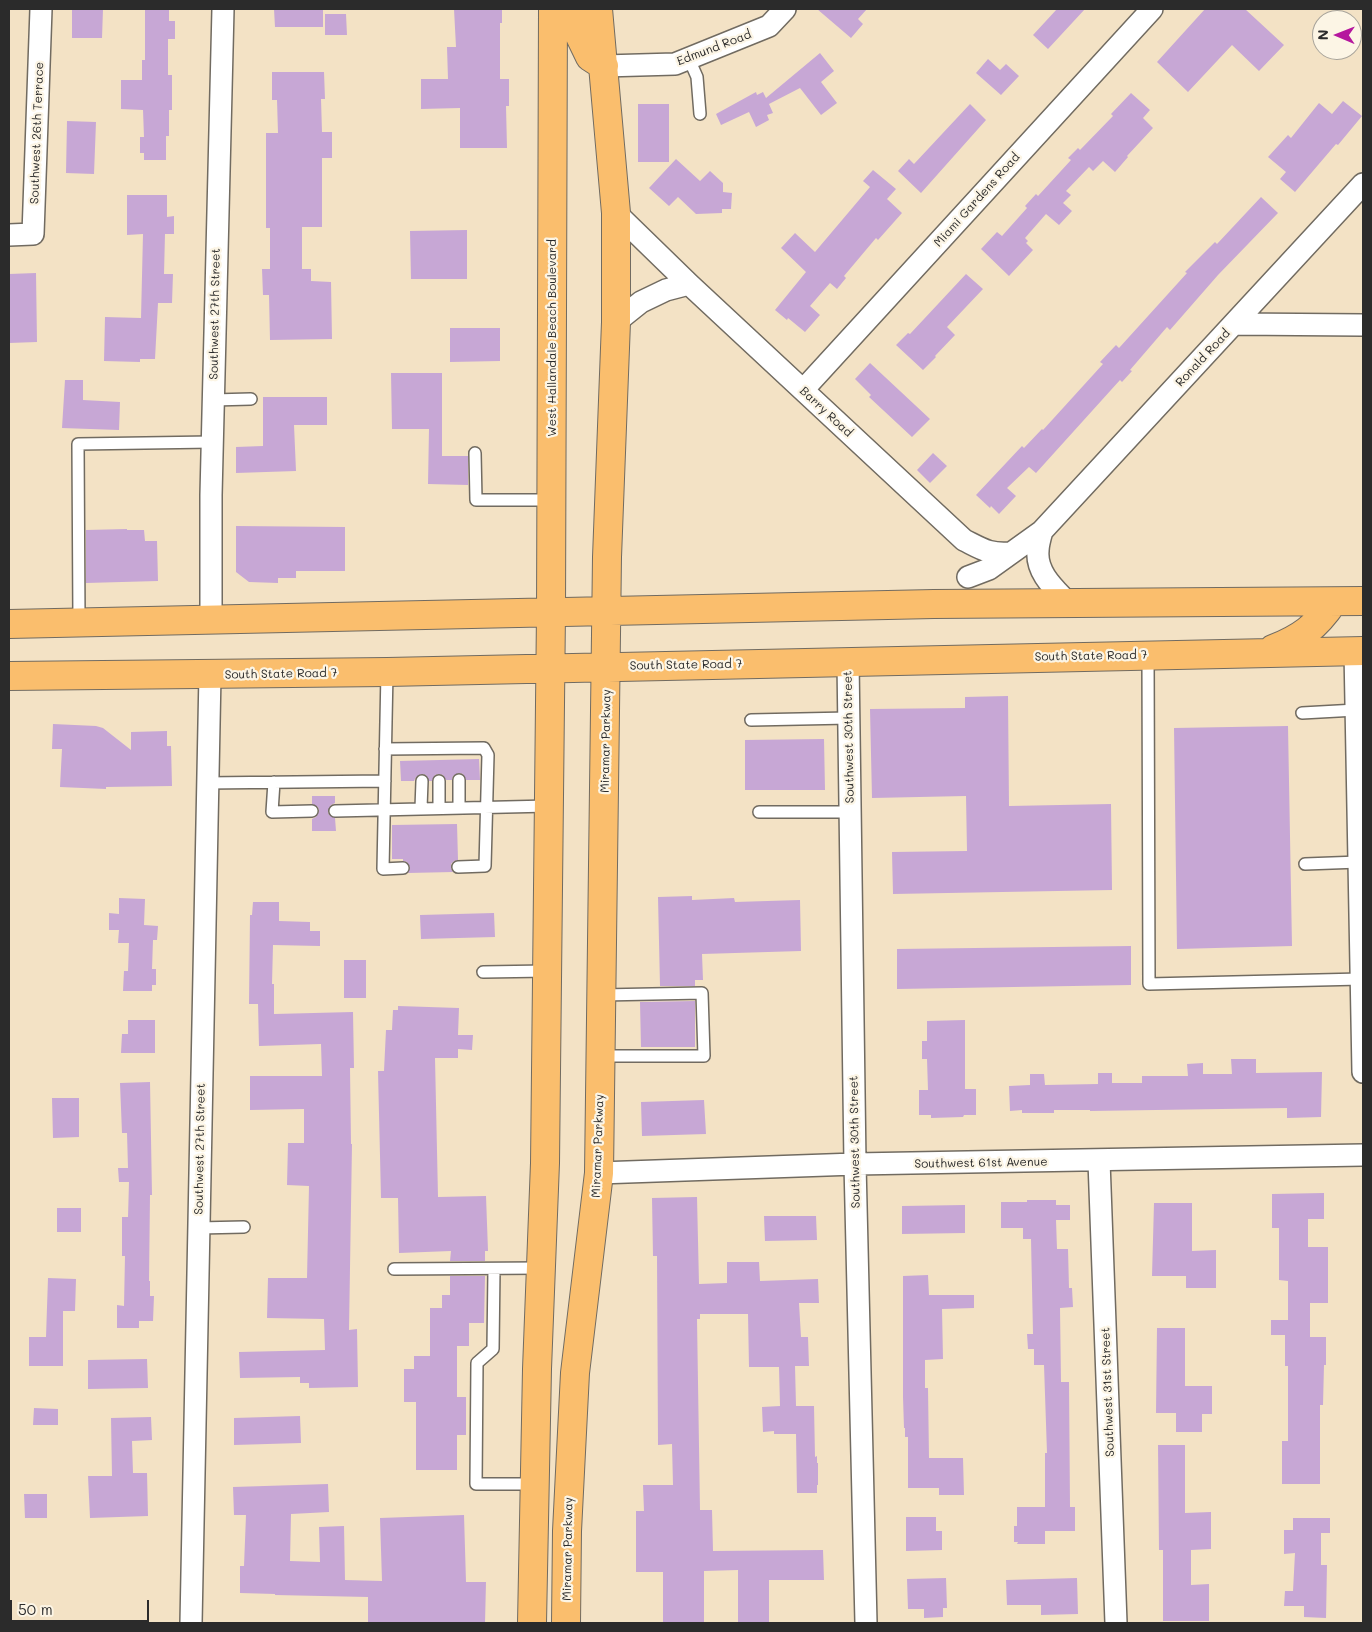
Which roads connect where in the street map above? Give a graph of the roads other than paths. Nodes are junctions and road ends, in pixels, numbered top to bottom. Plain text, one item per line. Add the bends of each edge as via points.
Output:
1 (41, 9) edge
2 (223, 9) edge
3 (553, 9) edge
4 (574, 9) edge
5 (598, 9) edge
6 (785, 9) edge
7 (1152, 9) edge
8 (689, 59) junction
9 (604, 66) junction
10 (700, 114) dead end
11 (1363, 184) edge
12 (616, 212) junction
13 (9, 235) edge
14 (689, 284) junction
15 (616, 322) junction
16 (1234, 324) junction
17 (1363, 325) edge
18 (802, 390) junction
19 (251, 399) dead end
20 (213, 400) junction
21 (212, 442) junction
22 (475, 453) dead end
23 (552, 500) junction
24 (1042, 531) junction
25 (964, 540) junction
26 (1011, 553) junction
27 (968, 578) junction
28 (1363, 601) edge
29 (1333, 602) junction
30 (1068, 603) junction
31 (951, 604) junction
32 (607, 610) junction
33 (551, 612) junction
34 (211, 619) junction
35 (79, 622) junction
36 (9, 624) edge
37 (1361, 647) edge
38 (1262, 653) junction
39 (1148, 655) junction
40 (848, 661) junction
41 (607, 666) junction
42 (551, 668) junction
43 (386, 672) junction
44 (210, 674) junction
45 (9, 676) edge
46 (1356, 710) junction
47 (1302, 713) dead end
48 (849, 718) junction
49 (751, 720) dead end
50 (385, 749) junction
51 (459, 780) dead end
52 (385, 781) junction
53 (422, 781) dead end
54 (439, 781) dead end
55 (274, 782) junction
56 (206, 783) junction
57 (549, 806) junction
58 (421, 808) junction
59 (438, 808) junction
60 (458, 808) junction
61 (486, 808) junction
62 (385, 809) junction
63 (335, 810) dead end
64 (312, 811) dead end
65 (759, 812) dead end
66 (850, 812) junction
67 (1359, 862) junction
68 (1305, 864) dead end
69 (458, 867) dead end
70 (403, 868) dead end
71 (547, 971) junction
72 (483, 972) dead end
73 (1361, 979) junction
74 (602, 994) junction
75 (601, 1056) junction
76 (1363, 1072) edge
77 (1363, 1155) edge
78 (1099, 1161) junction
79 (855, 1164) junction
80 (599, 1173) junction
81 (244, 1227) dead end
82 (198, 1228) junction
83 (541, 1268) junction
84 (494, 1269) junction
85 (394, 1270) dead end
86 (535, 1484) junction
87 (191, 1623) edge
88 (532, 1623) edge
89 (566, 1623) edge
90 (866, 1623) edge
91 (1116, 1623) edge

1 - 13 street, Southwest 26th Terrace via 33,234
2 - 20 street, Southwest 27th Street
3 - 23 main road, West Hallandale Beach Boulevard
4 - 9 main road via 574,24 590,57
5 - 9 main road
6 - 8 street, Edmund Road via 769,26
7 - 18 street, Miami Gardens Road
8 - 9 street, Edmund Road via 675,64
8 - 10 lane via 697,77
9 - 12 main road
11 - 16 street, Ronald Road
12 - 14 street, Barry Road
12 - 15 main road
14 - 15 street via 641,302
14 - 18 street, Barry Road
15 - 32 main road
16 - 17 street
16 - 24 street, Ronald Road
18 - 25 street, Barry Road
19 - 20 lane
20 - 21 street, Southwest 27th Street
21 - 34 street, Southwest 27th Street
21 - 35 lane via 78,444
22 - 23 lane via 476,500
23 - 33 main road, West Hallandale Beach Boulevard
24 - 26 street, Ronald Road
24 - 30 street via 1038,561 1045,577
25 - 26 street, Barry Road via 990,553
25 - 27 street via 970,559
26 - 27 street, Ronald Road via 989,569
27 - 31 street
28 - 29 main road
29 - 30 main road
29 - 38 main road via 1309,631
30 - 31 main road
31 - 32 main road
32 - 33 main road
32 - 41 main road
33 - 34 main road
33 - 42 main road, West Hallandale Beach Boulevard
34 - 35 main road
35 - 36 main road
37 - 38 main road, South State Road 7
37 - 46 street
38 - 39 main road, South State Road 7
39 - 40 main road, South State Road 7
39 - 73 lane via 1149,984
40 - 41 main road, South State Road 7
40 - 48 street, Southwest 30th Street
41 - 42 main road, South State Road 7
41 - 74 main road, Miramar Parkway
42 - 43 main road, South State Road 7
42 - 57 main road
43 - 44 main road, South State Road 7
43 - 50 lane
44 - 45 main road, South State Road 7
44 - 56 street, Southwest 27th Street
46 - 47 lane
46 - 67 street
48 - 49 lane
48 - 66 street, Southwest 30th Street
50 - 52 lane
50 - 61 lane via 422,754 460,754 484,748 488,755
51 - 60 lane
52 - 55 lane
52 - 62 lane
53 - 58 lane
54 - 59 lane
55 - 56 lane
55 - 64 lane via 272,812
56 - 82 street, Southwest 27th Street
57 - 61 lane
57 - 71 main road
58 - 59 lane
58 - 62 lane
59 - 60 lane
60 - 61 lane
61 - 69 lane via 484,866
62 - 63 lane
62 - 70 lane via 383,868
65 - 66 lane
66 - 79 street, Southwest 30th Street
67 - 68 lane
67 - 73 street
71 - 72 lane
71 - 83 main road
73 - 76 street
74 - 75 main road, Miramar Parkway
74 - 75 lane via 702,993 704,1056
75 - 80 main road, Miramar Parkway
77 - 78 street, Southwest 61st Avenue
78 - 79 street, Southwest 61st Avenue
78 - 91 street, Southwest 31st Street
79 - 80 street, Southwest 61st Avenue
79 - 90 street, Southwest 30th Street
80 - 89 main road, Miramar Parkway via 575,1373
81 - 82 lane
82 - 87 street, Southwest 27th Street
83 - 84 lane
83 - 86 main road
84 - 85 lane
84 - 86 lane via 493,1349 477,1362 476,1484
86 - 88 main road

